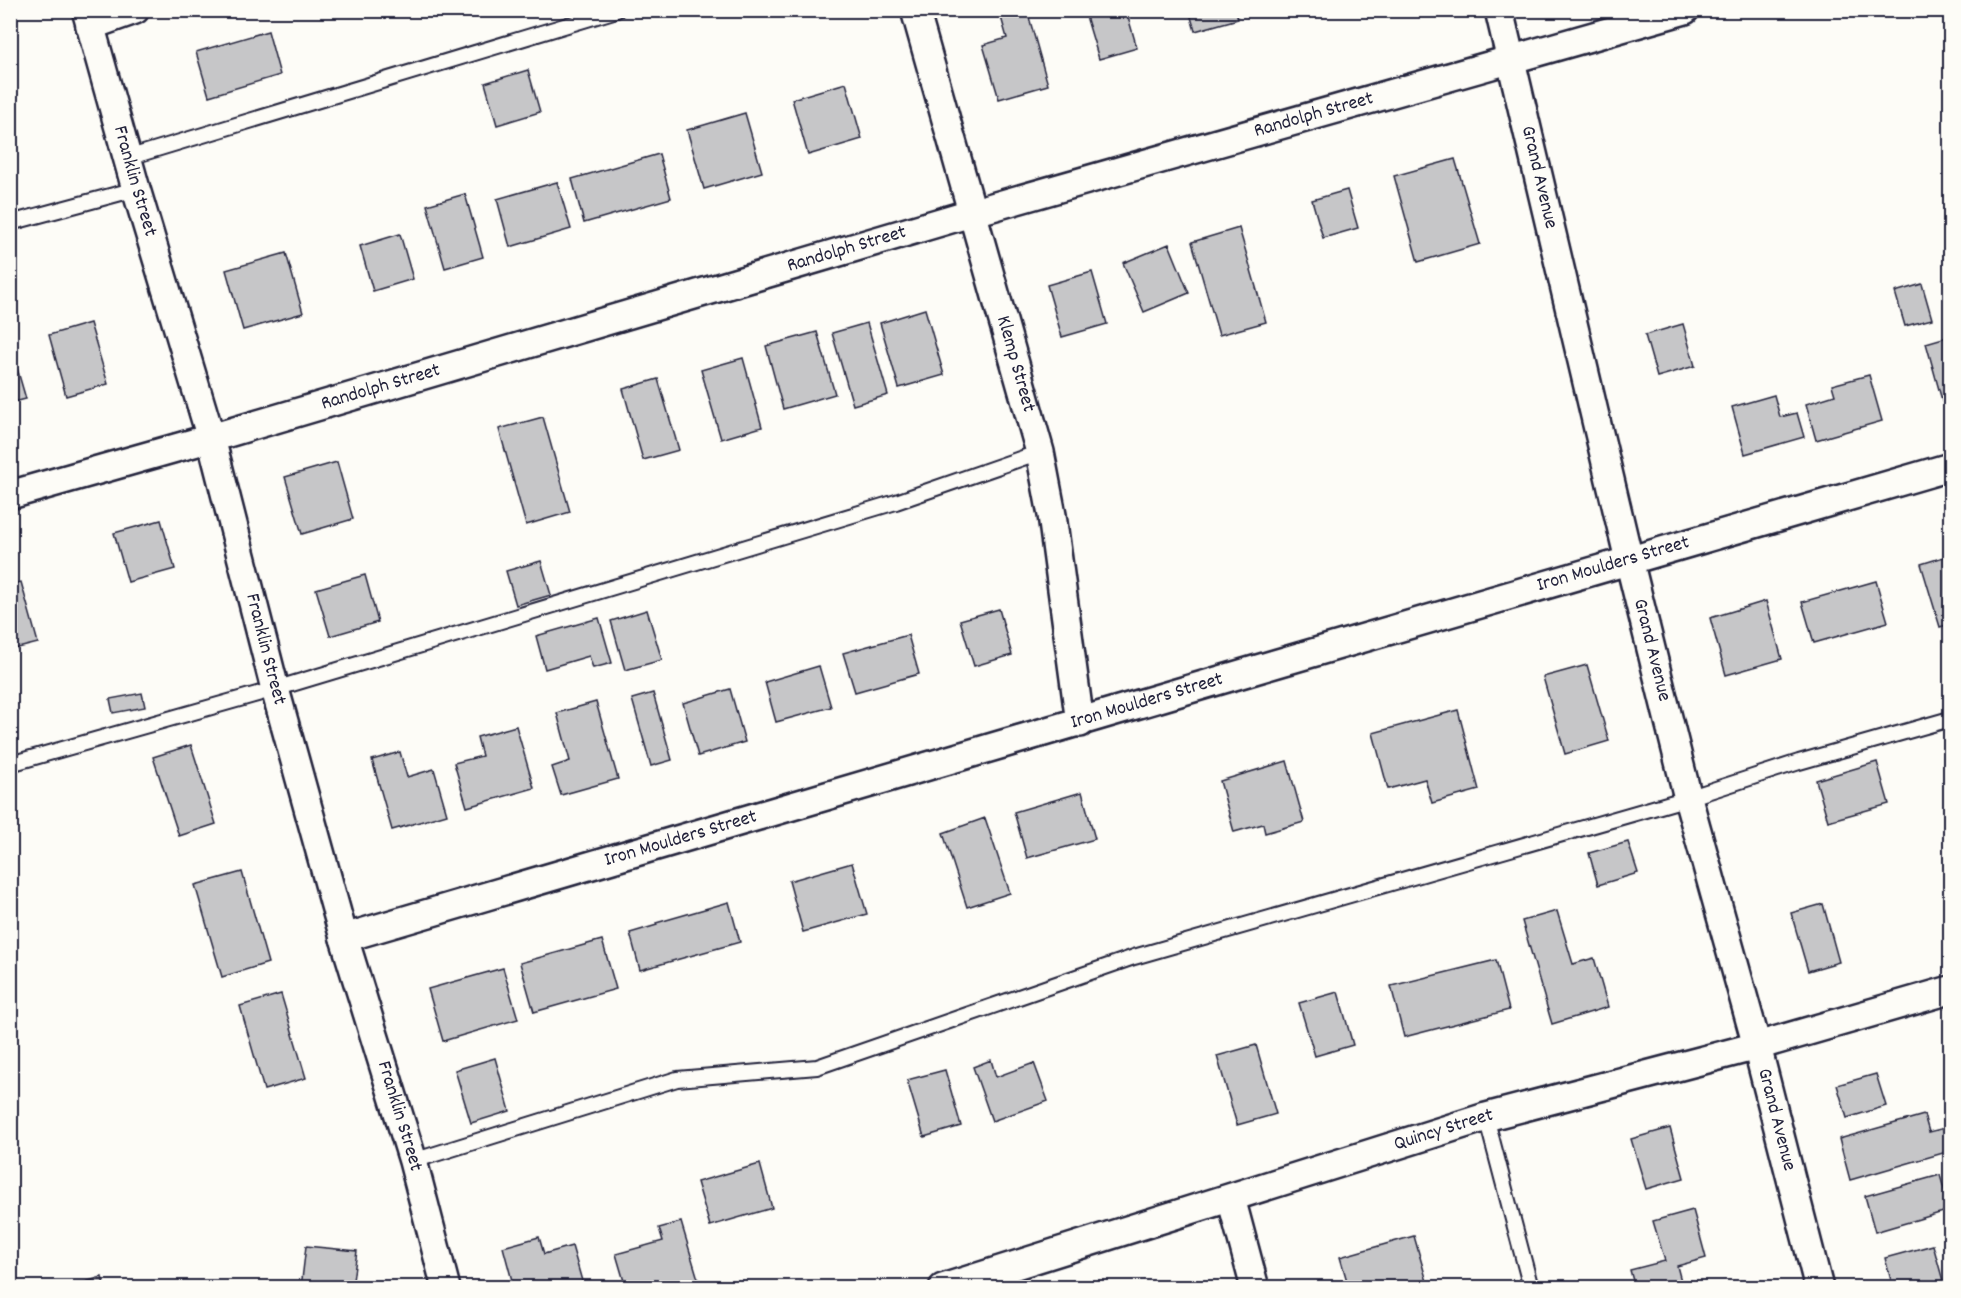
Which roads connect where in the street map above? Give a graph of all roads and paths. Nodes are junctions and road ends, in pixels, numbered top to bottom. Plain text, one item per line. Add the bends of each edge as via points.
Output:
1 (135, 10) edge
2 (616, 10) edge
3 (915, 10) edge
4 (1499, 10) edge
5 (1685, 10) edge
6 (88, 18) edge
7 (1511, 61) junction
8 (127, 158) junction
9 (136, 189) junction
10 (971, 213) junction
11 (10, 223) edge
12 (211, 438) junction
13 (1040, 452) junction
14 (1950, 467) edge
15 (10, 495) edge
16 (1629, 560) junction
17 (275, 689) junction
18 (1950, 719) edge
19 (1080, 723) junction
20 (10, 765) edge
21 (1688, 798) junction
22 (344, 938) junction
23 (1950, 990) edge
24 (1757, 1046) junction
25 (1486, 1117) junction
26 (413, 1161) junction
27 (1231, 1198) junction
28 (981, 1282) edge
29 (446, 1287) edge
30 (942, 1287) edge
31 (1255, 1287) edge
32 (1531, 1287) edge
33 (1819, 1287) edge

1 - 6 street
2 - 8 lane
3 - 10 street, Klemp Street
4 - 7 street, Grand Avenue
5 - 7 street, Randolph Street
6 - 8 street, Franklin Street
7 - 10 street, Randolph Street
7 - 16 street, Grand Avenue
8 - 9 street, Franklin Street
9 - 11 lane
9 - 12 street, Franklin Street
10 - 12 street, Randolph Street
10 - 13 street, Klemp Street
12 - 15 street, Randolph Street
12 - 17 street, Franklin Street
13 - 17 lane via 896,502
13 - 19 street, Klemp Street
14 - 16 street, Iron Moulders Street
16 - 19 street, Iron Moulders Street
16 - 21 street, Grand Avenue
17 - 20 lane
17 - 22 street, Franklin Street
18 - 21 lane
19 - 22 street, Iron Moulders Street
21 - 24 street, Grand Avenue
21 - 26 lane via 1134,957 817,1067 677,1079
22 - 26 street, Franklin Street
23 - 24 street, Quincy Street
24 - 25 street, Quincy Street
24 - 33 street, Grand Avenue
25 - 27 street, Quincy Street
25 - 32 lane
26 - 29 street, Franklin Street
27 - 28 street, Quincy Street
27 - 31 street
28 - 30 street, Quincy Street

